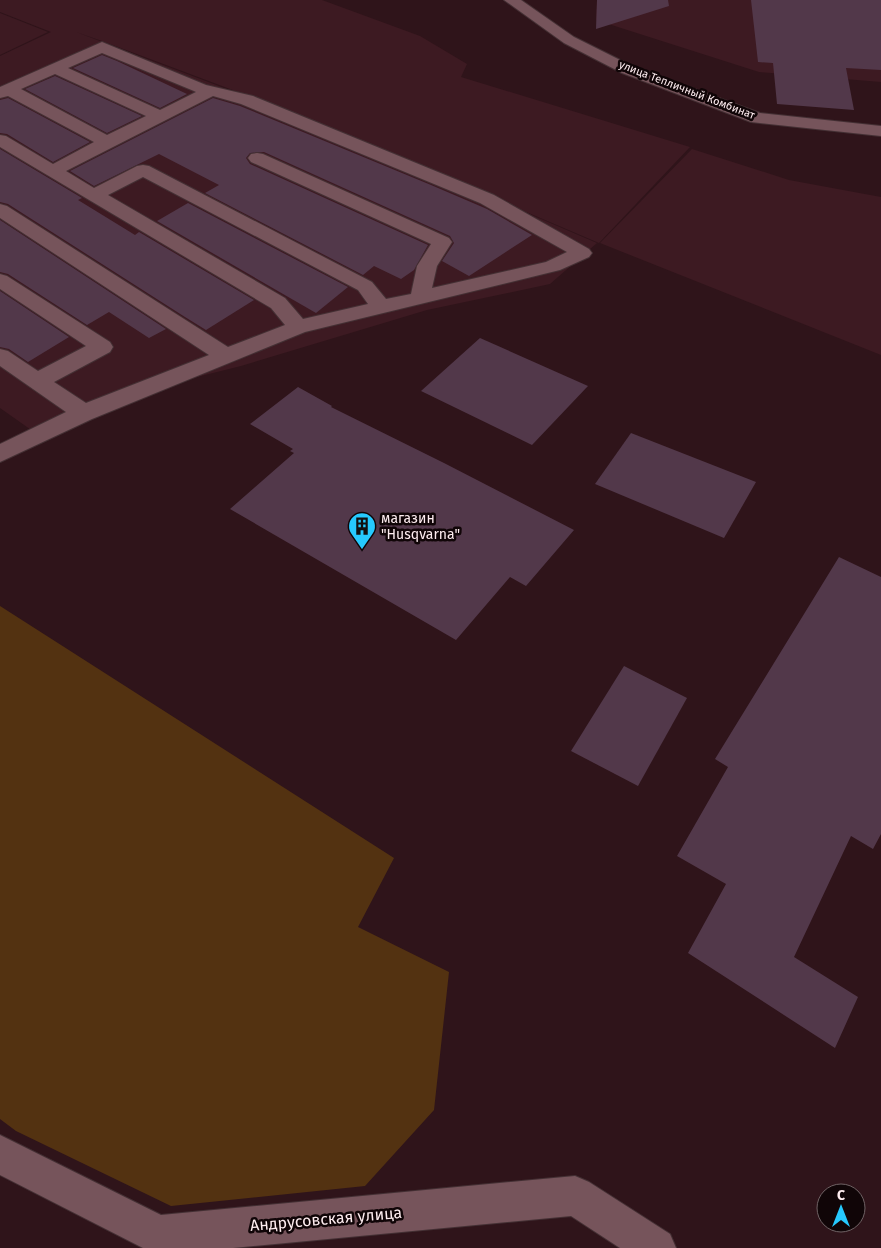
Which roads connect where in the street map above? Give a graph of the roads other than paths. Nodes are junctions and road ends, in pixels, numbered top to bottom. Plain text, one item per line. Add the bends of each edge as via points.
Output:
1 (511, 0) edge
2 (55, 68) junction
3 (4, 91) edge
4 (211, 91) junction
5 (160, 116) junction
6 (881, 131) edge
7 (0, 140) edge
8 (107, 142) junction
9 (257, 158) dead end
10 (53, 171) junction
11 (94, 195) junction
12 (0, 210) edge
13 (0, 280) edge
14 (420, 298) junction
15 (381, 307) junction
16 (298, 327) junction
17 (0, 356) edge
18 (226, 356) junction
19 (37, 382) junction
20 (84, 413) junction
21 (0, 454) edge
22 (0, 1154) edge
23 (656, 1248) edge

1 - 6 street, улица Тепличный Комбинат via 569,40 628,70 757,118
2 - 3 street
2 - 4 street via 102,47
2 - 5 street
3 - 8 street
4 - 5 street
4 - 14 street via 247,100 487,200 582,253 553,266
5 - 8 street
7 - 10 street
8 - 10 street
9 - 14 street via 442,242 427,266
10 - 11 street
11 - 15 street via 143,170 365,286
11 - 16 street via 278,304
12 - 18 street
13 - 19 street via 102,347
14 - 15 street
15 - 16 street
16 - 18 street
17 - 19 street
18 - 20 street
19 - 20 street
20 - 21 street
22 - 23 street, Андрусовская улица via 159,1235 575,1196

